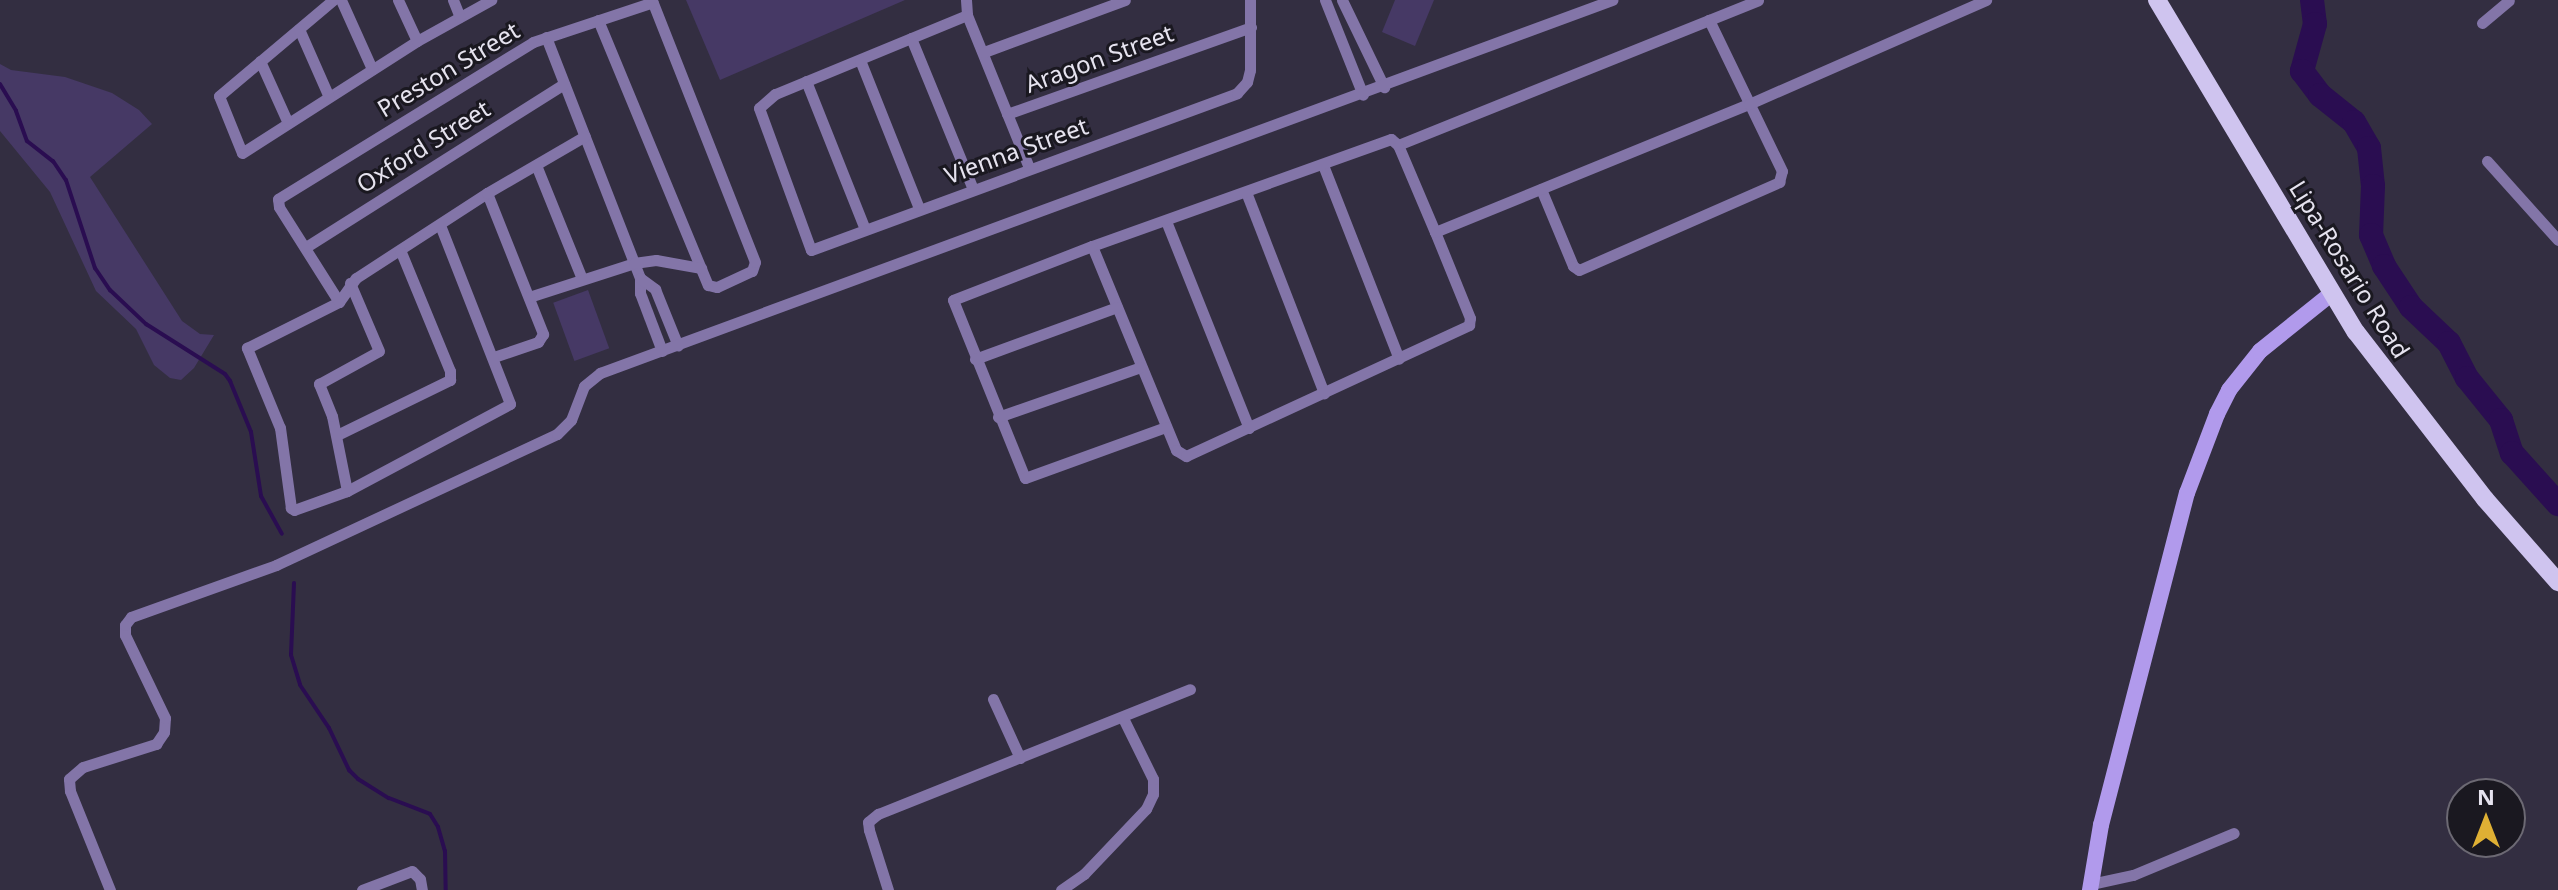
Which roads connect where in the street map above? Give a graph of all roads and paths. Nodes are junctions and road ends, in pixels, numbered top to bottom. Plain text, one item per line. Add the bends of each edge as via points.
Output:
1 (333, 0) edge
2 (341, 0) edge
3 (398, 0) edge
4 (453, 0) edge
5 (491, 0) edge
6 (966, 0) edge
7 (1125, 0) edge
8 (1250, 0) edge
9 (1325, 0) edge
10 (1342, 0) edge
11 (1612, 0) edge
12 (1758, 0) edge
13 (1986, 0) edge
14 (2157, 0) edge
15 (2509, 0) edge
16 (652, 1) edge
17 (967, 15) junction
18 (460, 17) junction
19 (598, 20) junction
20 (1709, 20) junction
21 (2482, 23) dead end
22 (1251, 27) junction
23 (299, 29) junction
24 (1358, 33) junction
25 (546, 37) junction
26 (911, 38) junction
27 (417, 41) junction
28 (1341, 41) junction
29 (984, 52) junction
30 (860, 60) junction
31 (260, 61) junction
32 (1373, 63) junction
33 (372, 69) junction
34 (1353, 71) junction
35 (806, 81) junction
36 (564, 84) junction
37 (1384, 87) junction
38 (1363, 95) junction
39 (329, 97) junction
40 (1749, 104) junction
41 (1007, 114) junction
42 (288, 123) junction
43 (585, 136) junction
44 (1398, 145) junction
45 (2487, 161) dead end
46 (536, 165) junction
47 (1323, 165) junction
48 (1029, 168) junction
49 (973, 189) junction
50 (1541, 189) junction
51 (1246, 192) junction
52 (487, 193) junction
53 (919, 208) junction
54 (1166, 221) junction
55 (440, 225) junction
56 (865, 229) junction
57 (1435, 232) junction
58 (2558, 240) edge
59 (1092, 246) junction
60 (306, 247) junction
61 (401, 252) junction
62 (634, 263) junction
63 (701, 268) junction
64 (640, 278) junction
65 (582, 279) junction
66 (350, 283) junction
67 (2331, 294) junction
68 (529, 297) junction
69 (339, 302) junction
70 (1117, 307) junction
71 (678, 346) junction
72 (662, 351) junction
73 (494, 357) junction
74 (975, 359) junction
75 (1399, 359) junction
76 (1141, 367) junction
77 (1324, 393) junction
78 (998, 417) junction
79 (1166, 427) junction
80 (1249, 428) junction
81 (337, 435) junction
82 (347, 491) junction
83 (2558, 582) edge
84 (1190, 689) dead end
85 (993, 699) dead end
86 (1123, 718) junction
87 (1020, 758) junction
88 (2234, 833) dead end
89 (2090, 887) edge
90 (110, 890) edge
91 (362, 890) edge
92 (422, 890) edge
93 (888, 890) edge
94 (1061, 890) edge

1 - 23 street
2 - 33 street
3 - 27 street
4 - 18 street
5 - 18 street
6 - 17 street
7 - 29 street
8 - 22 street
9 - 28 street
10 - 24 street
11 - 37 street
12 - 20 street
13 - 40 street
14 - 67 main road, Lipa-Rosario Road
15 - 21 street
16 - 19 street, Preston Street
16 - 63 street via 756,265 717,287 708,285
17 - 26 street
17 - 29 street
18 - 27 street
19 - 25 street, Preston Street
19 - 63 street
20 - 40 street
20 - 44 street
22 - 41 street, Aragon Street
22 - 48 street, Vienna Street via 1247,82 1237,93
23 - 31 street
23 - 39 street
24 - 28 street
24 - 32 street
25 - 36 street
25 - 60 street, Preston Street via 278,199
26 - 30 street
26 - 49 street
27 - 33 street
28 - 34 street
29 - 41 street
30 - 35 street
30 - 53 street
31 - 42 street
31 - 42 street via 219,96 242,153
32 - 34 street
32 - 37 street
33 - 39 street
34 - 38 street
35 - 56 street
35 - 56 street, Vienna Street via 771,96 758,114 811,250
36 - 43 street
36 - 60 street, Oxford Street
37 - 38 street
38 - 71 street
39 - 42 street
40 - 50 street
40 - 50 street via 1782,171 1781,180 1581,269 1573,266
41 - 48 street
43 - 46 street
43 - 62 street
44 - 47 street via 1388,140
44 - 57 street
45 - 58 street
46 - 52 street
46 - 65 street
47 - 51 street
47 - 75 street
48 - 49 street, Vienna Street
49 - 53 street, Vienna Street
50 - 57 street
51 - 54 street
51 - 77 street
52 - 55 street
52 - 68 street
53 - 56 street, Vienna Street
54 - 59 street
54 - 80 street
55 - 61 street
55 - 73 street
57 - 75 street via 1471,321
59 - 70 street
59 - 74 street via 955,298 954,308
60 - 69 street
61 - 66 street
61 - 81 street via 450,380
62 - 63 street via 656,260
62 - 64 street
62 - 65 street
64 - 71 street via 655,289
64 - 72 street via 640,293
65 - 68 street
66 - 69 street
66 - 81 street via 379,351 319,384
67 - 83 main road, Lipa-Rosario Road via 2485,499
67 - 89 street via 2260,351 2217,414 2187,493 2101,825
68 - 73 street via 542,339
69 - 82 street via 247,348 280,428 291,508
70 - 74 street
70 - 76 street
71 - 72 street
72 - 90 street via 591,380 578,395 571,420 557,434 285,561 131,617 125,635 165,718 164,732 156,744 83,767 69,779
73 - 82 street via 510,399 506,409
74 - 78 street
75 - 77 street
76 - 78 street
76 - 79 street
77 - 80 street
78 - 79 street via 1021,473 1029,478
79 - 80 street via 1178,454 1186,456
81 - 82 street
84 - 86 street
85 - 87 street
86 - 87 street
86 - 94 street via 1153,779 1153,794 1146,809 1084,874
87 - 93 street via 868,822
88 - 89 street
91 - 92 street via 412,871

